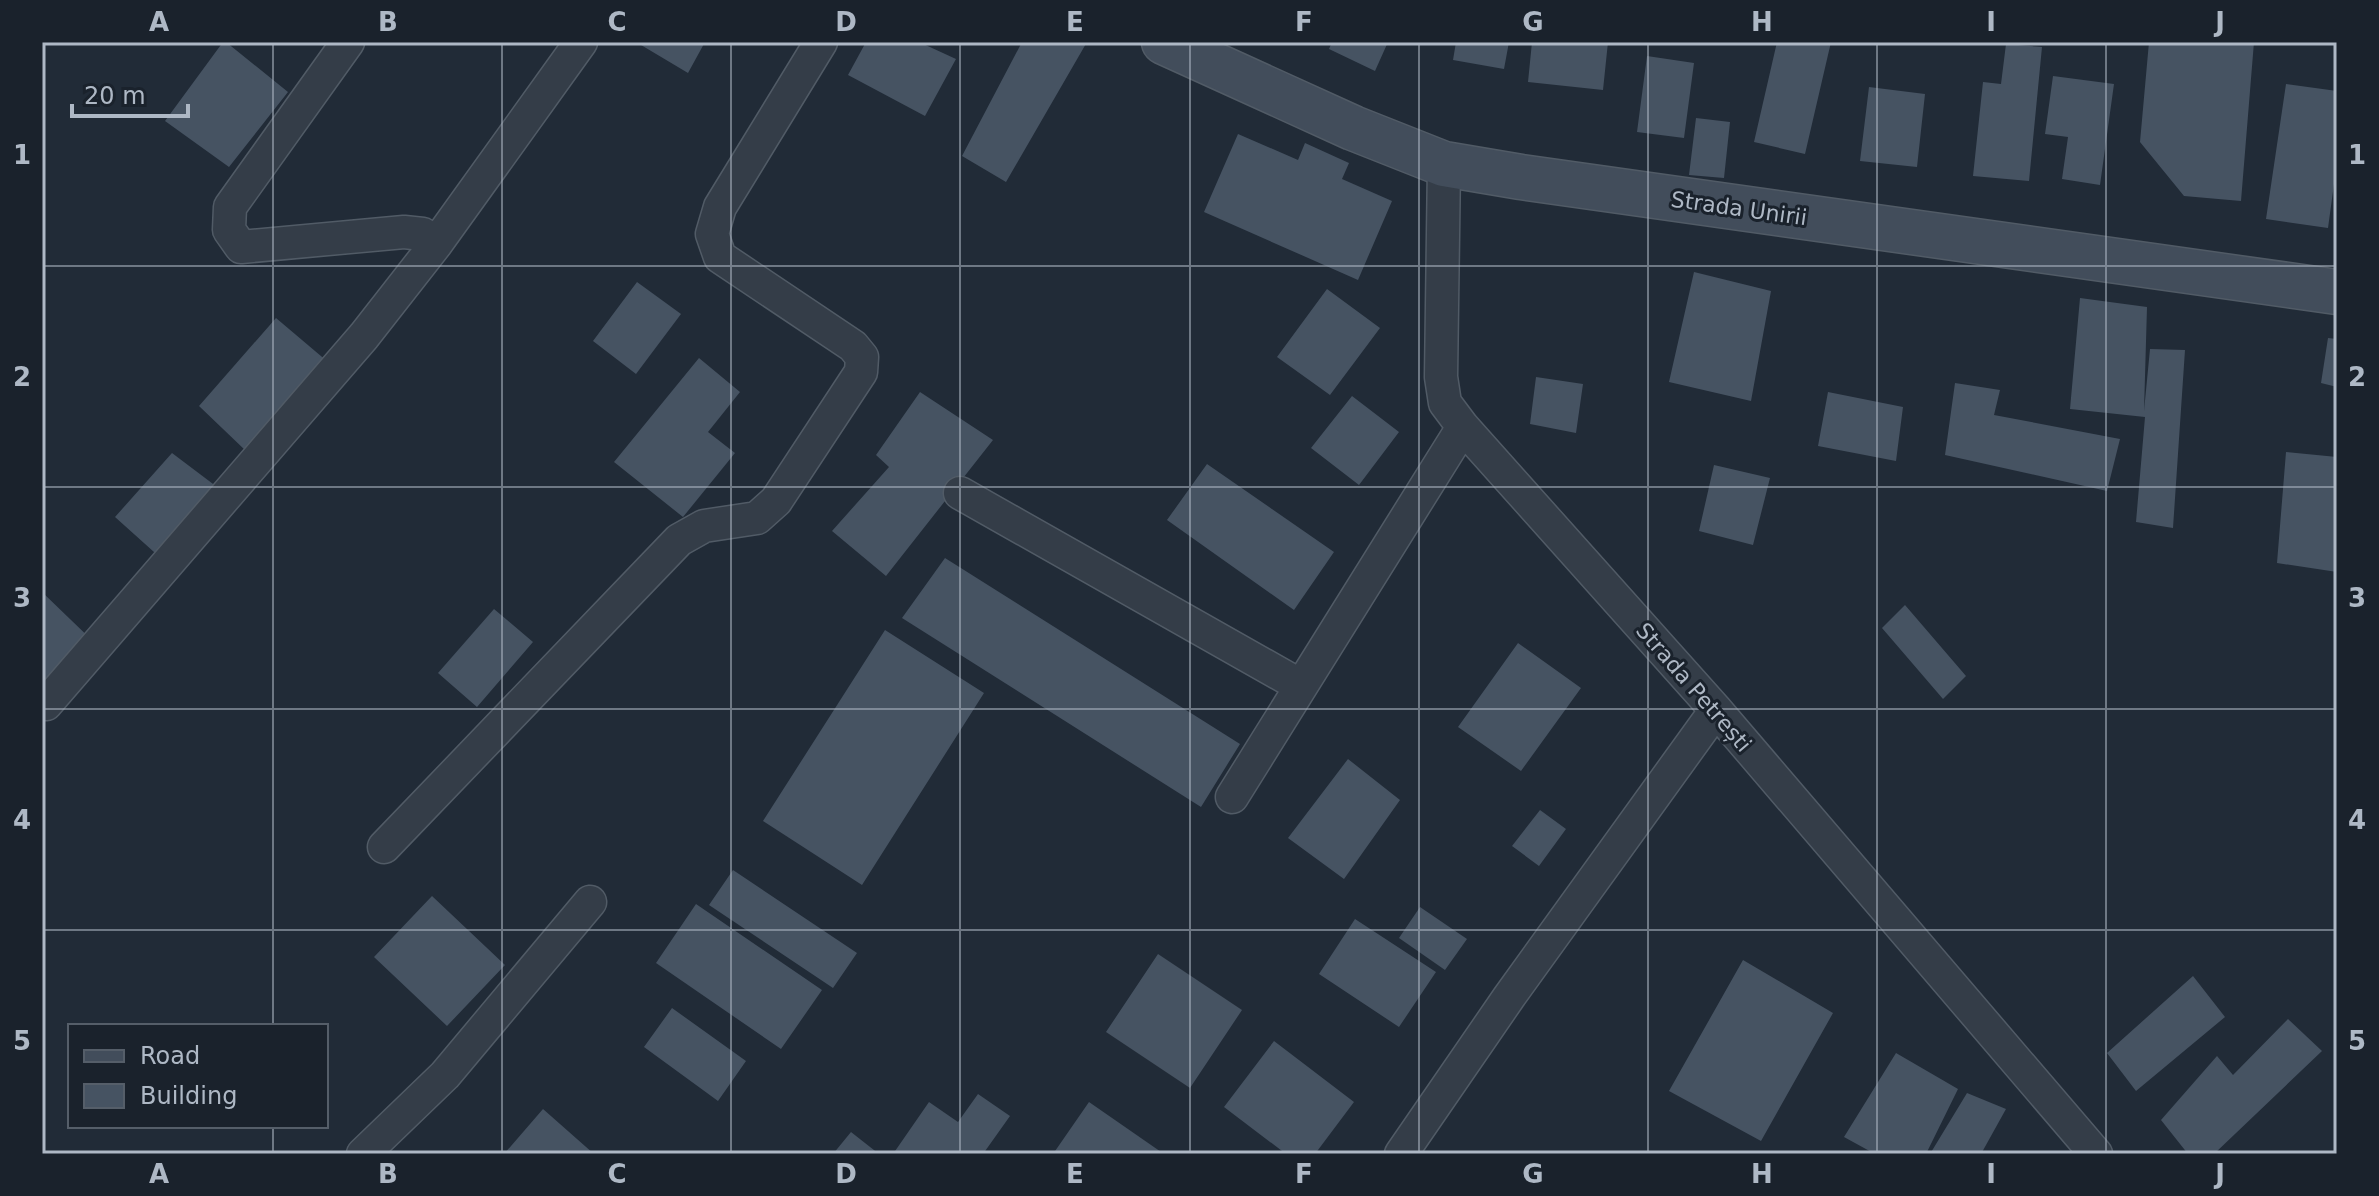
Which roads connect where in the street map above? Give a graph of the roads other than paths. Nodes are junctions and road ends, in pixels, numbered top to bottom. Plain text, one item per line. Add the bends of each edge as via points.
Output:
1 (348, 42) edge
2 (581, 42) edge
3 (821, 42) edge
4 (1164, 42) edge
5 (1444, 164) junction
6 (436, 244) junction
7 (2337, 292) edge
8 (1463, 427) junction
9 (960, 493) dead end
10 (1301, 686) junction
11 (46, 704) dead end
12 (1716, 710) junction
13 (1232, 797) dead end
14 (384, 847) dead end
15 (590, 902) dead end
16 (363, 1154) edge
17 (1401, 1154) edge
18 (2096, 1154) edge

1 - 6 street via 230,207 229,230 241,247 404,232 423,234
2 - 6 street
3 - 14 street via 720,207 712,234 720,257 853,346 862,357 861,372 776,501 757,518 704,526 679,540
4 - 5 main road, Strada Unirii
5 - 7 main road, Strada Unirii
5 - 8 street, Strada Petrești via 1441,377 1445,403
6 - 11 street via 364,336
8 - 10 street
8 - 12 street, Strada Petrești
9 - 10 street
10 - 13 street
12 - 17 street
12 - 18 street, Strada Petrești
15 - 16 street via 445,1075

